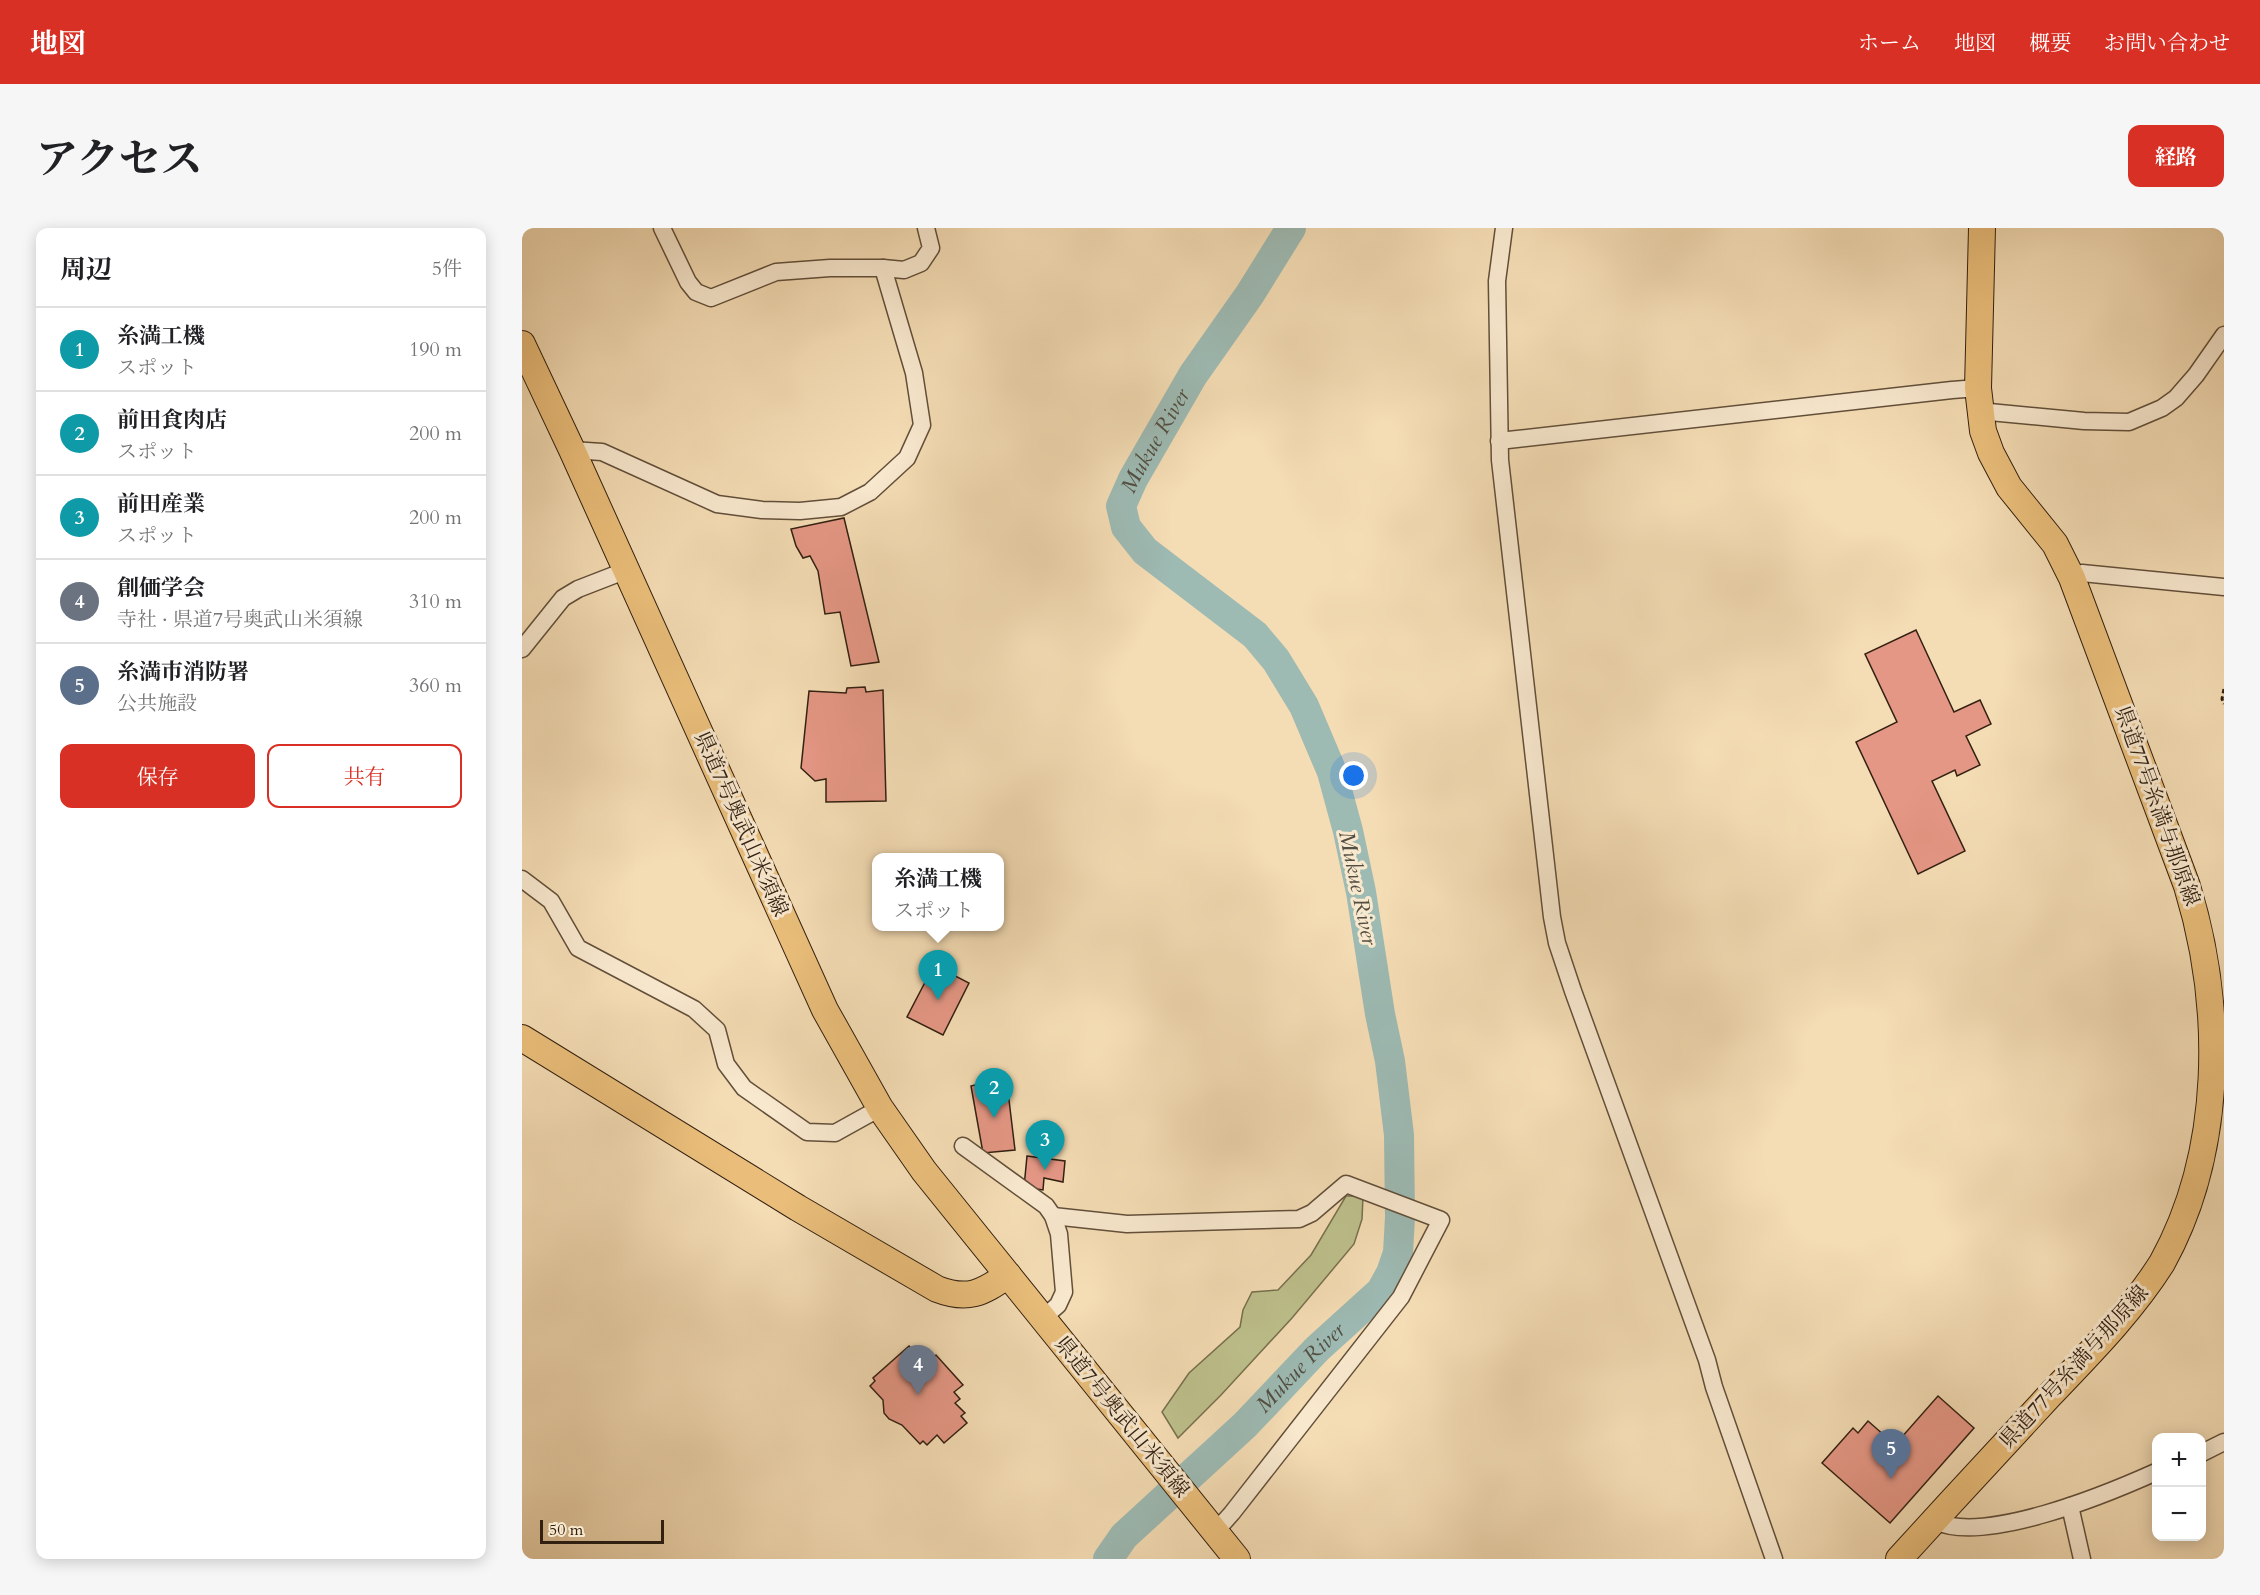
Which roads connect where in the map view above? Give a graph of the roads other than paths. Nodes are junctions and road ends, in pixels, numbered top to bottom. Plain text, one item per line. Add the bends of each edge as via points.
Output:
1 (662, 228) edge
2 (926, 228) edge
3 (1504, 228) edge
4 (1982, 228) edge
5 (883, 268) junction
6 (2224, 334) edge
7 (522, 344) edge
8 (1979, 400) junction
9 (1499, 441) junction
10 (572, 450) junction
11 (627, 570) junction
12 (2072, 578) junction
13 (2224, 587) edge
14 (522, 649) edge
15 (522, 879) edge
16 (2219, 999) edge
17 (522, 1038) edge
18 (880, 1108) junction
19 (963, 1146) dead end
20 (1053, 1216) junction
21 (1008, 1275) junction
22 (1043, 1318) junction
23 (2224, 1442) edge
24 (2206, 1450) edge
25 (2152, 1474) edge
26 (2070, 1506) junction
27 (1935, 1521) junction
28 (1210, 1526) junction
29 (1237, 1559) edge
30 (1774, 1559) edge
31 (1899, 1559) edge
32 (2082, 1559) edge

1 - 5 street via 688,282 696,292 711,298 776,272
2 - 5 street via 931,248 921,263 904,270
3 - 9 street via 1497,281
4 - 8 main road, 県道77号糸満与那原線
5 - 10 street via 914,373 922,425 907,458 870,492 841,507 800,511 717,504 602,452
6 - 8 street via 2176,398 2129,422 2084,421
7 - 10 main road, 県道7号奥武山米須線
8 - 9 street via 1952,390
8 - 12 main road, 県道77号糸満与那原線 via 1983,431 1999,470 2055,544
9 - 30 street via 1557,943
10 - 11 main road, 県道7号奥武山米須線
11 - 14 street via 563,598
11 - 18 main road, 県道7号奥武山米須線 via 825,1010
12 - 13 street via 2082,573
12 - 16 main road, 県道77号糸満与那原線 via 2195,909
15 - 18 street via 551,900 578,948 702,1016 717,1030 726,1064 744,1088 807,1132 835,1133
16 - 27 main road, 県道77号糸満与那原線 via 2210,1134 2194,1193 2174,1242 2126,1312
17 - 21 main road via 937,1289 950,1294 978,1293
18 - 21 main road, 県道7号奥武山米須線 via 924,1172
19 - 20 street via 1046,1206
20 - 22 street via 1059,1234 1064,1292 1058,1305
20 - 28 street via 1127,1224 1299,1219 1346,1184 1441,1220 1401,1297 1239,1505
21 - 22 main road, 県道7号奥武山米須線
22 - 28 main road, 県道7号奥武山米須線
23 - 24 street
25 - 26 street
26 - 27 street via 1984,1526 1965,1528
26 - 32 street
27 - 31 main road, 県道77号糸満与那原線
28 - 29 main road, 県道7号奥武山米須線

